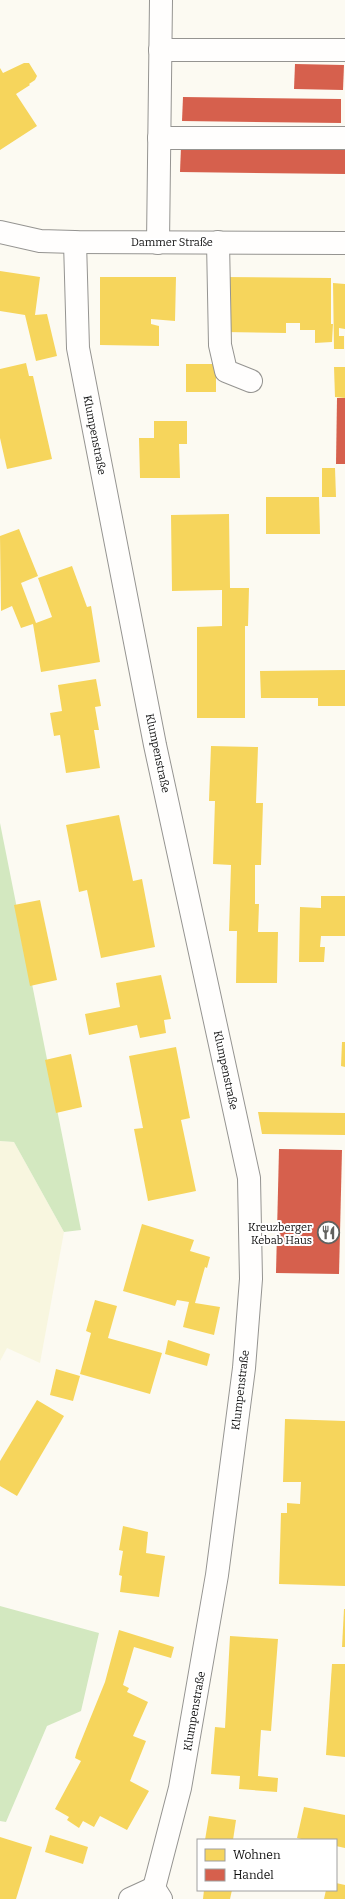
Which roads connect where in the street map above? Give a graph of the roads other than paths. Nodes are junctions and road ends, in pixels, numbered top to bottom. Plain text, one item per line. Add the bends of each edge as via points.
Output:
1 (161, 0) edge
2 (160, 50) junction
3 (345, 50) edge
4 (159, 138) junction
5 (345, 138) edge
6 (0, 232) edge
7 (75, 242) junction
8 (218, 242) junction
9 (158, 243) junction
10 (345, 243) edge
11 (252, 381) dead end
12 (158, 1894) edge
13 (130, 1899) edge

1 - 2 street
2 - 3 street
2 - 4 street
4 - 5 street
4 - 9 street
6 - 7 street, Dammer Straße via 40,241
7 - 9 street, Dammer Straße
7 - 12 street, Klumpenstraße via 78,348 155,744 250,1185 251,1279 244,1368 217,1575 180,1788
8 - 9 street, Dammer Straße
8 - 10 street, Dammer Straße
8 - 11 street via 220,345 226,371
12 - 13 street

